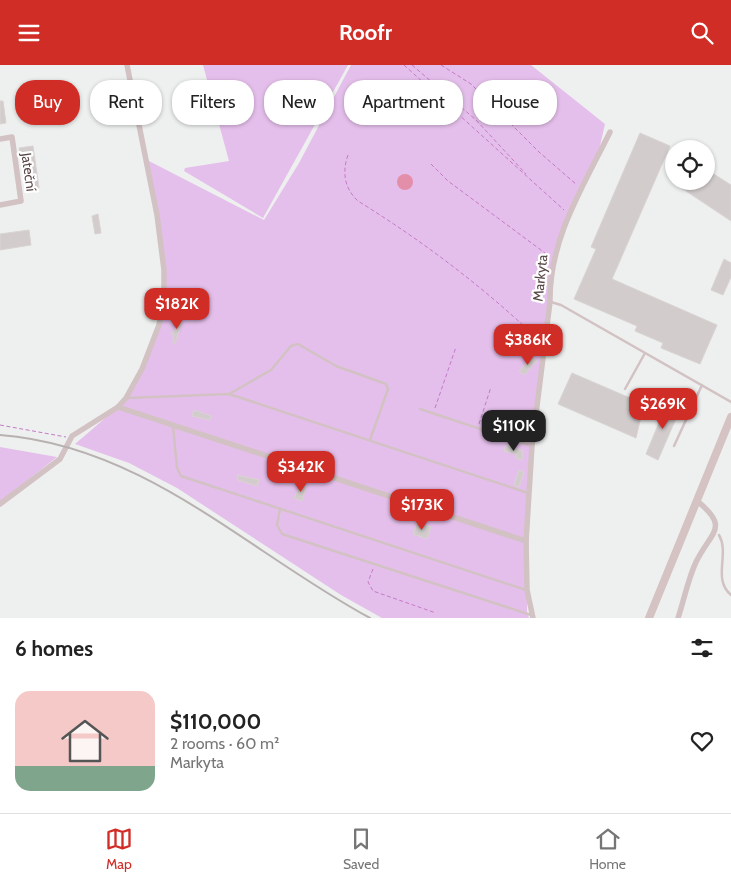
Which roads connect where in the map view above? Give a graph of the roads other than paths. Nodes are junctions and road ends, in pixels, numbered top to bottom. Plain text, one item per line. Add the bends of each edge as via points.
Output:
1 (127, 65) edge
2 (610, 132) dead end
3 (0, 139) edge
4 (0, 205) edge
5 (550, 302) junction
6 (645, 353) junction
7 (702, 385) junction
8 (625, 389) dead end
9 (229, 394) junction
10 (126, 398) junction
11 (731, 402) edge
12 (118, 407) junction
13 (420, 409) dead end
14 (731, 417) edge
15 (173, 424) junction
16 (370, 441) junction
17 (532, 446) junction
18 (674, 446) dead end
19 (530, 494) junction
20 (696, 501) junction
21 (0, 504) edge
22 (280, 509) junction
23 (719, 535) junction
24 (526, 541) junction
25 (527, 590) junction
26 (731, 595) edge
27 (532, 616) edge
28 (649, 618) edge
29 (678, 618) edge

1 - 10 street via 157,215 165,282 159,325 142,369
2 - 5 street, Markyta via 569,214 553,259
3 - 4 street, Jateční via 12,137 21,201
5 - 6 lane via 561,305
5 - 17 street, Markyta
6 - 7 lane
6 - 8 lane
7 - 11 lane
7 - 18 lane
9 - 10 lane
9 - 16 lane
9 - 16 lane via 270,370 291,346 298,344 336,366 386,383 388,389
10 - 12 street
12 - 15 street
12 - 21 street via 70,439 60,459
13 - 17 lane
14 - 20 main road
15 - 22 lane via 177,468 181,475
15 - 24 street
16 - 19 lane
17 - 19 street, Markyta
19 - 24 street, Markyta
20 - 23 street via 718,514 722,524
20 - 28 main road
22 - 25 lane
22 - 27 lane via 277,525 282,534
23 - 26 lane via 723,544 722,583
23 - 29 street via 696,562
24 - 25 street, Markyta
25 - 27 street, Markyta

